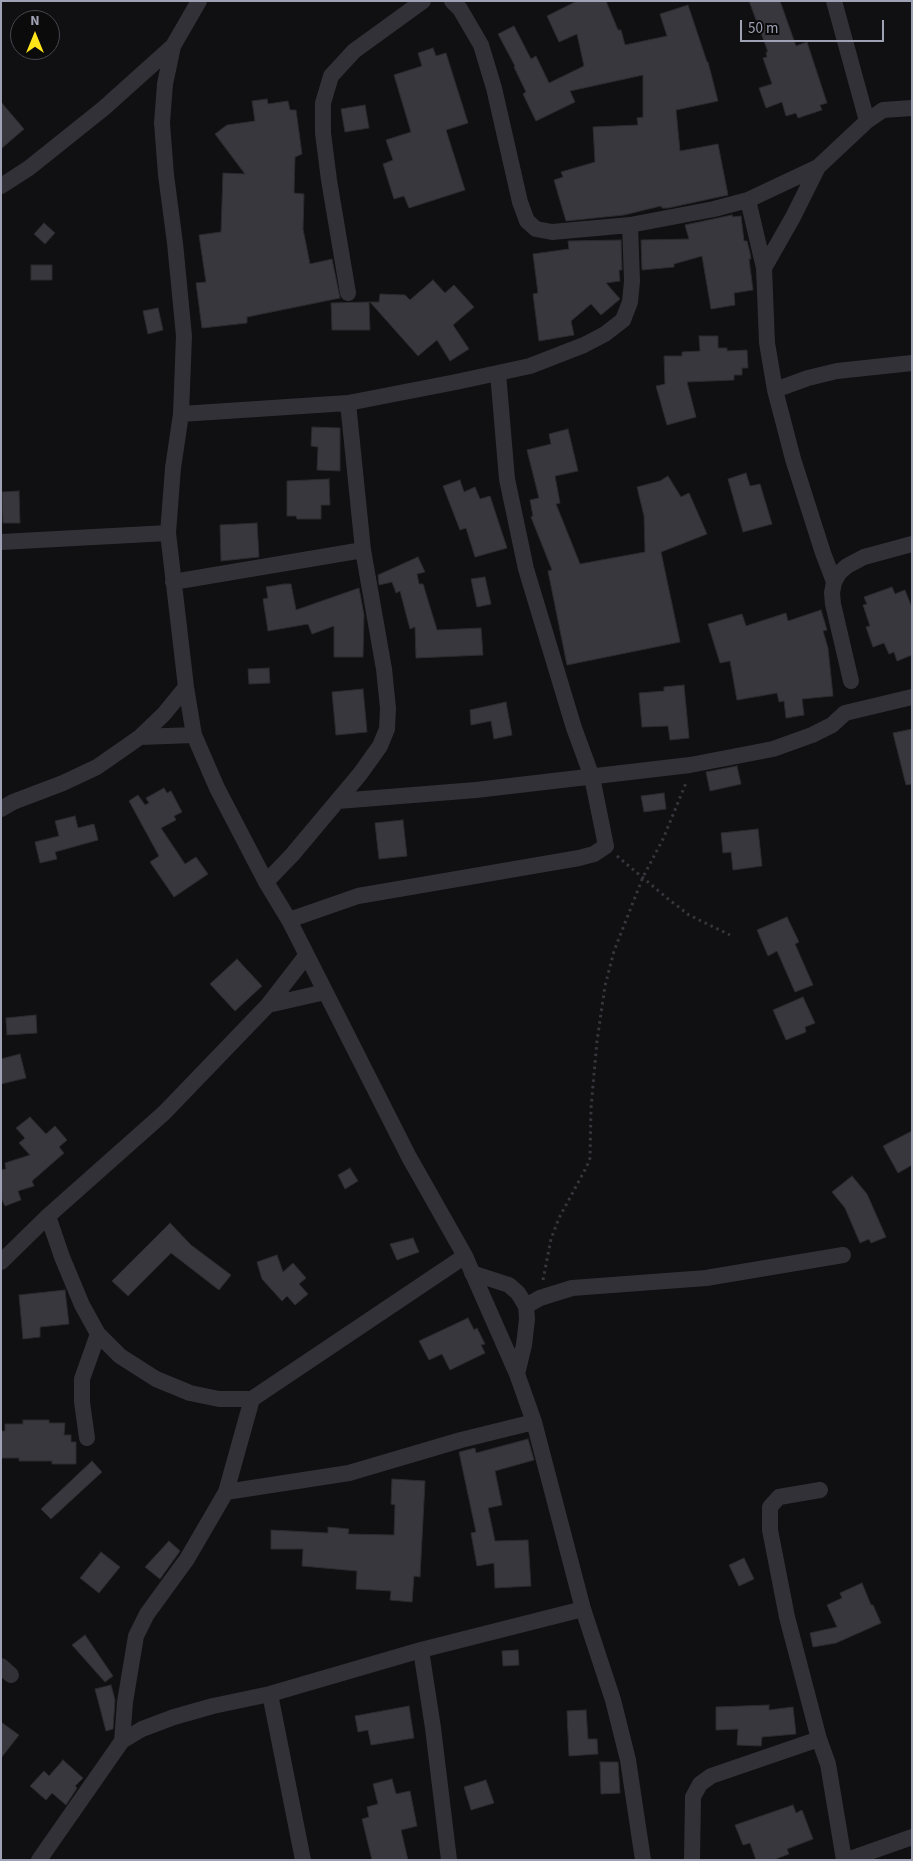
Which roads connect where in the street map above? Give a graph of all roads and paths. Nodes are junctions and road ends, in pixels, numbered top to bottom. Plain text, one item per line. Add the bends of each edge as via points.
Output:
1 (199, 1) edge
2 (424, 1) edge
3 (452, 1) edge
4 (834, 1) edge
5 (173, 46) junction
6 (912, 108) edge
7 (867, 120) junction
8 (818, 168) junction
9 (1, 186) edge
10 (748, 200) junction
11 (630, 224) junction
12 (764, 268) junction
13 (348, 293) dead end
14 (912, 363) edge
15 (498, 373) junction
16 (775, 390) junction
17 (348, 403) junction
18 (181, 414) junction
19 (168, 533) junction
20 (1, 542) edge
21 (912, 544) edge
22 (363, 550) junction
23 (173, 582) junction
24 (834, 582) junction
25 (850, 680) dead end
26 (186, 687) junction
27 (912, 697) edge
28 (194, 735) junction
29 (140, 737) junction
30 (690, 765) junction
31 (592, 777) junction
32 (338, 801) junction
33 (1, 809) edge
34 (606, 846) junction
35 (643, 878) junction
36 (266, 882) junction
37 (289, 920) junction
38 (730, 935) dead end
39 (306, 956) junction
40 (325, 992) junction
41 (268, 1005) junction
42 (48, 1216) junction
43 (843, 1254) dead end
44 (465, 1256) junction
45 (1, 1262) edge
46 (472, 1273) junction
47 (533, 1302) junction
48 (98, 1334) junction
49 (517, 1374) junction
50 (252, 1399) junction
51 (534, 1422) junction
52 (87, 1438) dead end
53 (820, 1490) dead end
54 (226, 1492) junction
55 (583, 1609) junction
56 (421, 1650) junction
57 (270, 1694) junction
58 (819, 1739) junction
59 (122, 1741) junction
60 (912, 1837) edge
61 (39, 1860) edge
62 (303, 1860) edge
63 (449, 1860) edge
64 (643, 1860) edge
65 (692, 1860) edge
66 (846, 1860) edge

1 - 5 street
2 - 13 street via 354,51 331,76 323,103 329,180
3 - 11 street via 480,45 527,221 536,229 552,232
4 - 7 street
5 - 9 street via 104,108 29,168
5 - 18 street via 165,84 162,123 184,336
6 - 7 street via 883,110
7 - 8 street
8 - 10 street
8 - 12 street
10 - 11 street via 687,215
10 - 12 street
11 - 15 street via 630,302 623,320 584,345 530,366
12 - 16 street via 767,342
14 - 16 street via 837,371
15 - 17 street
15 - 31 street via 507,479 526,569
16 - 24 street
17 - 18 street
17 - 22 street
18 - 19 street
19 - 20 street
19 - 23 street
21 - 24 street via 864,556 847,566
22 - 23 street
22 - 32 street via 384,670 387,729 380,746
23 - 26 street
24 - 25 street via 833,604
26 - 28 street
26 - 29 street
27 - 30 street via 844,713 832,725 812,735 772,749
28 - 29 street
28 - 36 street via 217,788
29 - 33 street via 97,768
30 - 31 street
30 - 35 path via 684,790
31 - 32 street
31 - 34 street
32 - 36 street
34 - 35 path
34 - 37 street via 594,854 578,858 358,896
35 - 38 path via 689,915
35 - 47 path via 614,951 606,986 593,1086 590,1158 559,1218
36 - 37 street
37 - 39 street
39 - 40 street
39 - 41 street
40 - 41 street
40 - 44 street via 409,1156
41 - 42 street via 164,1113
42 - 45 street
42 - 48 street via 62,1257
43 - 47 street via 706,1278 572,1288
44 - 46 street
44 - 50 street
46 - 47 street via 509,1285
46 - 49 street
47 - 49 street
48 - 50 street via 120,1356 156,1379 190,1393 219,1400
48 - 52 street via 82,1379
49 - 51 street
50 - 54 street
51 - 54 street via 349,1473
51 - 55 street
53 - 58 street via 779,1497 770,1507 777,1572
54 - 59 street via 136,1636
55 - 56 street
55 - 64 street via 613,1700 628,1760
56 - 57 street
56 - 63 street
57 - 59 street via 174,1717 142,1729
57 - 62 street
58 - 65 street via 711,1776 700,1784 693,1796
58 - 66 street via 828,1764
59 - 61 street
60 - 66 street

